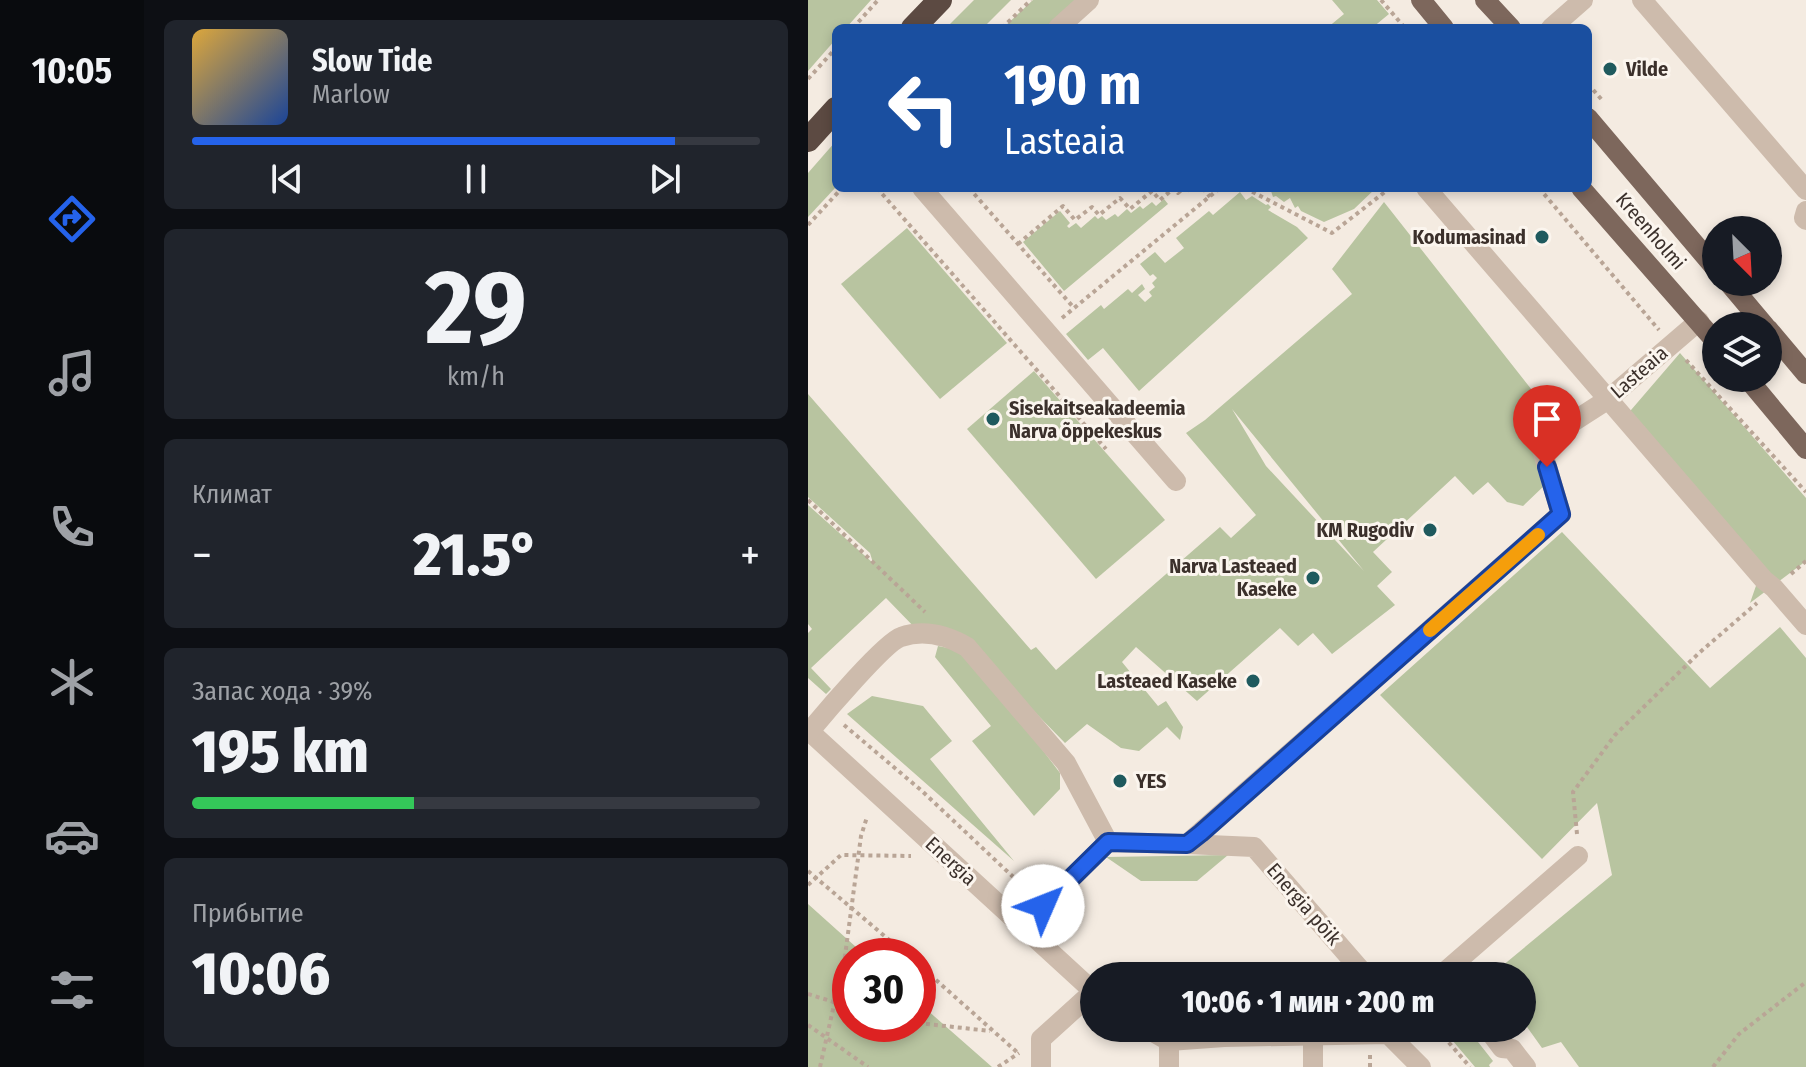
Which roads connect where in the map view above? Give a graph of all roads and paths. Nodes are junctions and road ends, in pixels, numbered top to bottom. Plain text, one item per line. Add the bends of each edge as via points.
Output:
1 (878, 0) edge
2 (940, 0) edge
3 (1031, 0) edge
4 (1089, 0) edge
5 (1381, 0) edge
6 (1421, 0) edge
7 (1485, 0) edge
8 (1583, 0) edge
9 (1642, 0) edge
10 (857, 24) edge
11 (917, 24) edge
12 (1006, 24) edge
13 (1062, 24) edge
14 (1399, 24) edge
15 (1441, 24) edge
16 (1507, 24) edge
17 (1556, 24) edge
18 (832, 52) edge
19 (808, 79) edge
20 (832, 113) edge
21 (1592, 123) edge
22 (808, 140) edge
23 (1806, 190) edge
24 (838, 192) edge
25 (881, 192) edge
26 (925, 192) edge
27 (972, 192) edge
28 (1151, 192) edge
29 (1153, 192) edge
30 (1169, 192) edge
31 (1206, 192) edge
32 (1216, 192) edge
33 (1253, 192) edge
34 (1385, 192) edge
35 (1429, 192) edge
36 (1585, 192) edge
37 (1210, 197) junction
38 (1806, 211) edge
39 (1806, 220) edge
40 (808, 225) edge
41 (1018, 244) junction
42 (1702, 252) edge
43 (1740, 296) edge
44 (1074, 308) junction
45 (1753, 312) edge
46 (1699, 321) junction
47 (1702, 325) edge
48 (1046, 331) junction
49 (1782, 346) edge
50 (1806, 374) edge
51 (1759, 392) edge
52 (1607, 400) junction
53 (1106, 449) dead end
54 (1806, 449) edge
55 (1176, 481) dead end
56 (808, 500) edge
57 (1806, 561) edge
58 (1774, 588) junction
59 (1806, 625) edge
60 (952, 639) junction
61 (827, 711) junction
62 (809, 731) edge
63 (867, 817) dead end
64 (1108, 842) junction
65 (1187, 844) junction
66 (859, 855) junction
67 (911, 856) dead end
68 (1578, 856) joint
69 (808, 871) edge
70 (815, 877) junction
71 (808, 885) edge
72 (1043, 906) junction
73 (852, 908) junction
74 (1022, 927) junction
75 (848, 938) edge
76 (887, 938) edge
77 (1354, 962) edge
78 (1459, 962) edge
79 (1080, 979) edge
80 (936, 980) edge
81 (1806, 982) edge
82 (808, 994) edge
83 (832, 1002) edge
84 (1080, 1004) edge
85 (832, 1011) edge
86 (808, 1025) edge
87 (936, 1025) edge
88 (993, 1031) junction
89 (825, 1037) junction
90 (1169, 1042) edge
91 (1313, 1042) edge
92 (1398, 1042) edge
93 (1448, 1042) edge
94 (1498, 1042) edge
95 (1018, 1053) dead end
96 (1412, 1063) edge
97 (820, 1067) edge
98 (868, 1067) edge
99 (1041, 1067) edge
100 (1169, 1067) edge
101 (1313, 1067) edge
102 (1470, 1067) edge
103 (1526, 1067) edge
104 (1713, 1067) edge

1 - 10 path
2 - 11 highway
3 - 12 path
4 - 13 street
5 - 14 path
6 - 15 main road
7 - 16 main road
8 - 17 street
9 - 23 street
18 - 19 path
20 - 22 highway
21 - 42 main road, Kreenholmi
24 - 40 path
25 - 53 path
26 - 48 street
27 - 41 path
28 - 41 path via 1130,209 1120,198 1099,215 1092,207 1075,220 1063,206
29 - 30 path via 1160,200
31 - 37 path
32 - 37 path
33 - 34 path via 1332,233
35 - 52 street
36 - 46 main road, Kreenholmi
37 - 44 path
38 - 39 street
41 - 44 path
43 - 45 main road
44 - 48 path
46 - 47 main road, Kreenholmi
46 - 52 street, Lasteaia
48 - 55 street
49 - 50 main road
51 - 54 main road
52 - 58 street
52 - 65 street, Lasteaia via 1540,443 1561,514
56 - 60 path
57 - 58 path
58 - 59 street
58 - 68 path via 1615,735 1581,781 1573,792
60 - 61 street via 926,634 899,637
60 - 64 street via 967,647 1066,763
61 - 62 street
61 - 72 path via 922,791
62 - 74 street, Energia
63 - 66 path
64 - 65 street
64 - 72 street
65 - 77 street, Energia põik via 1254,847
66 - 67 path
66 - 70 path via 841,855
66 - 73 path
68 - 78 street
69 - 70 path
70 - 71 path
70 - 73 path
72 - 74 street
73 - 75 path
73 - 76 path
74 - 79 street, Energia
80 - 88 path
81 - 104 path via 1739,1034
82 - 83 path
84 - 99 street via 1041,1039
85 - 89 path
86 - 89 path
87 - 88 path
88 - 95 path
89 - 97 path
89 - 98 path
90 - 100 street
91 - 101 street
92 - 96 street
93 - 102 path
94 - 103 street via 1512,1049

